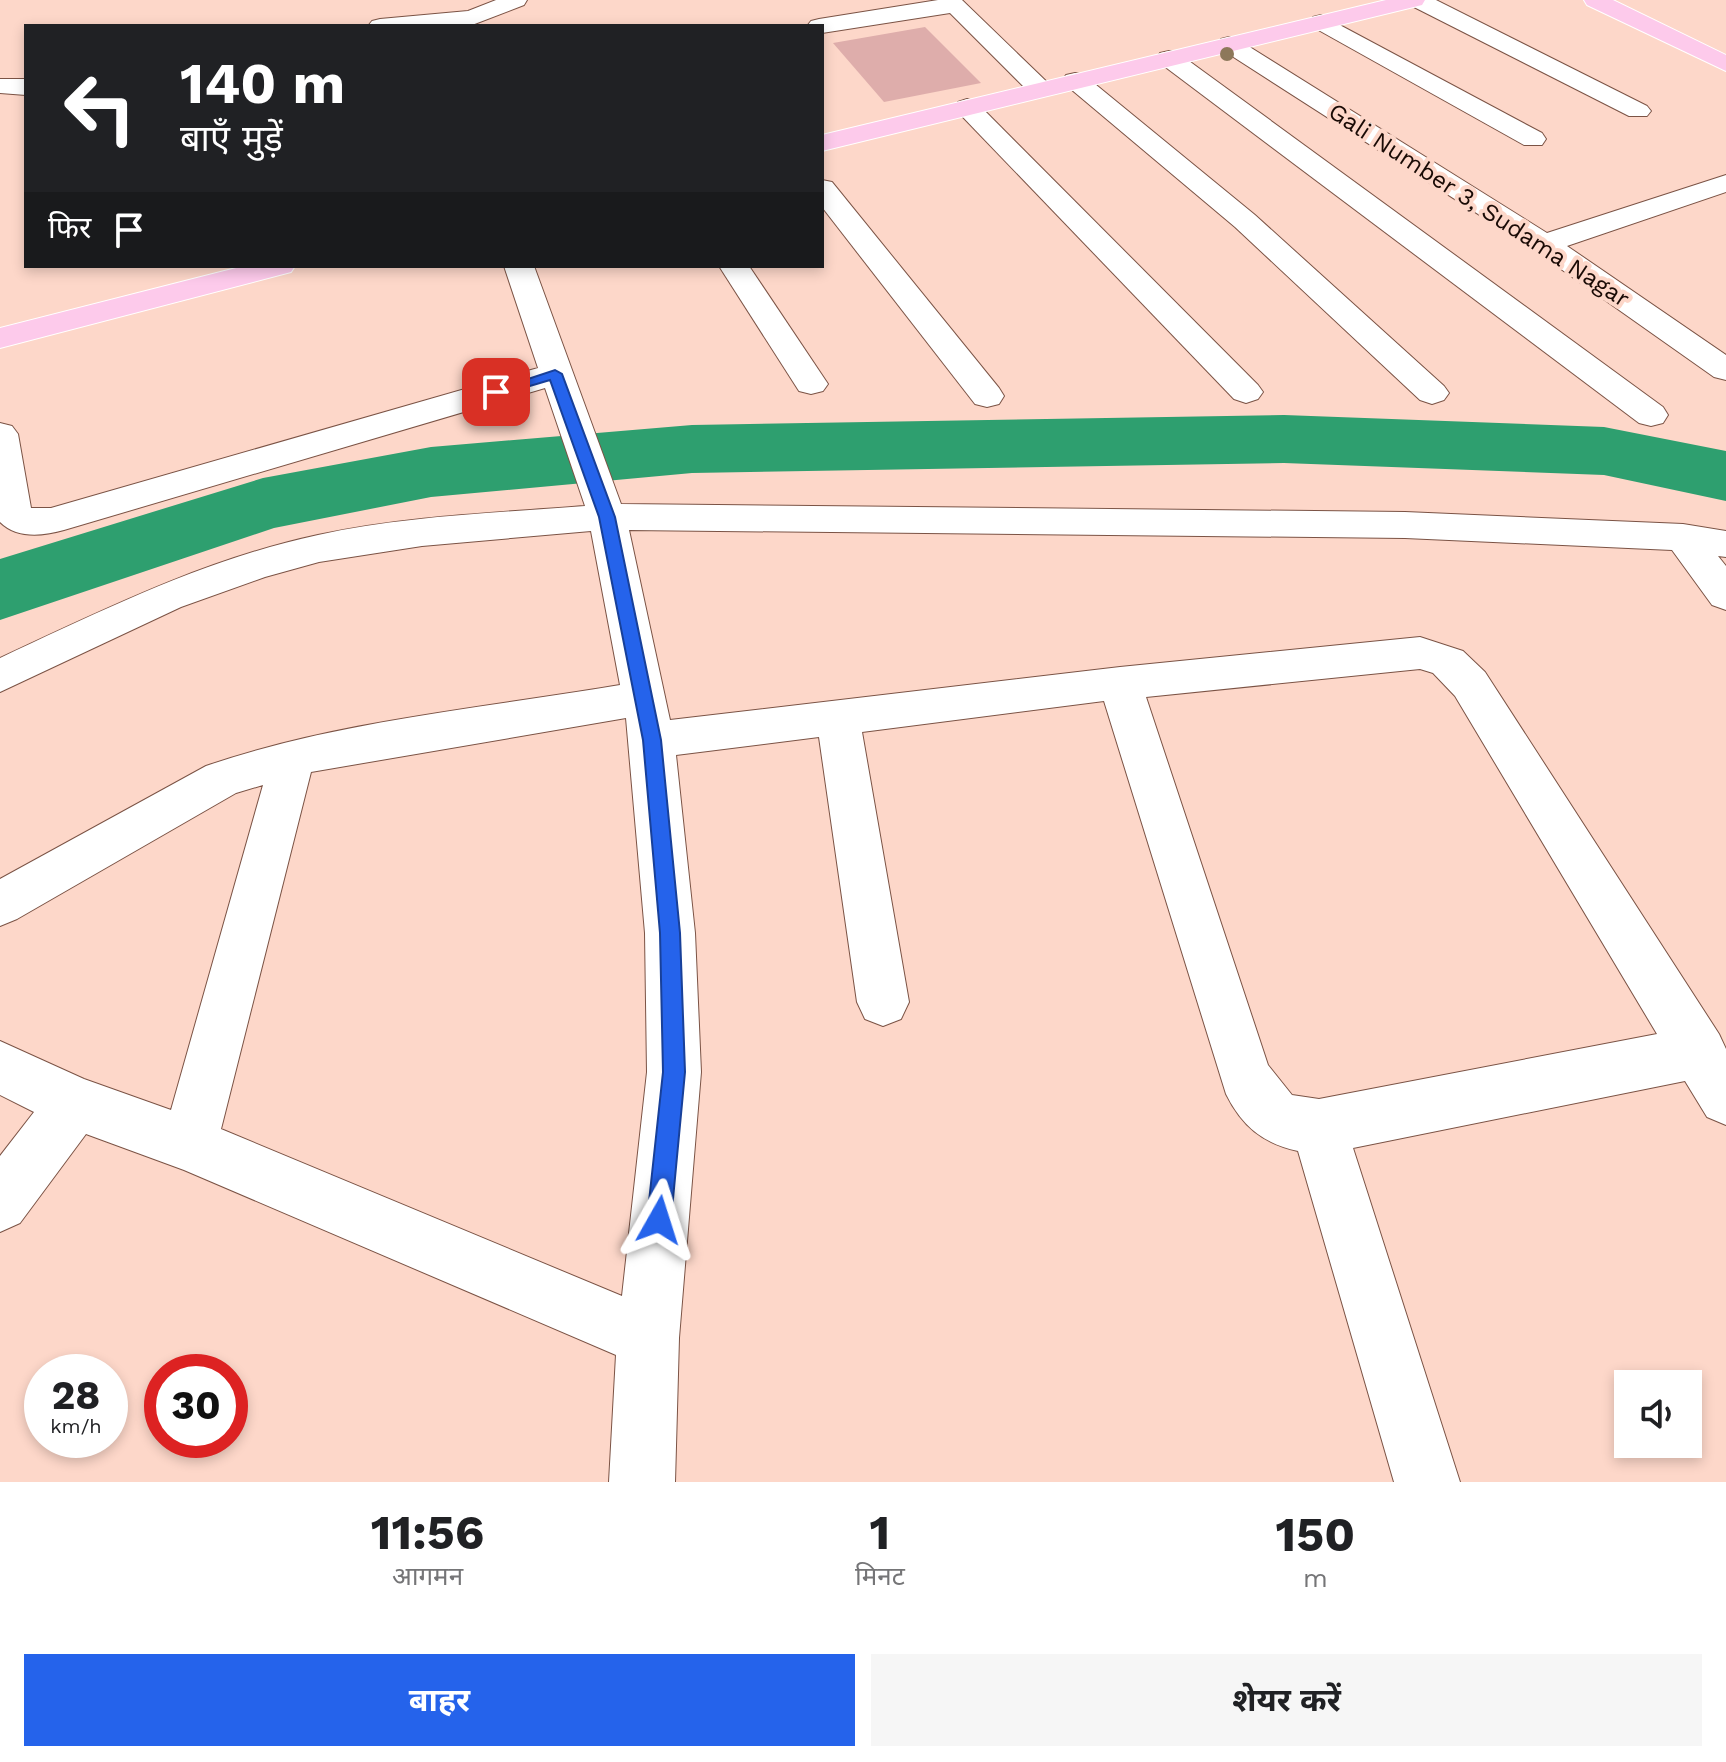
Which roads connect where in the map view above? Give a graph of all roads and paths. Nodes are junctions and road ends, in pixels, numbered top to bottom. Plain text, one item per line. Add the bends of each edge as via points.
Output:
1 (516, 0) edge
2 (1416, 0) edge
3 (1595, 0) edge
4 (951, 3) edge
5 (1321, 22) junction
6 (403, 24) edge
7 (824, 25) edge
8 (1229, 44) junction
9 (1169, 58) junction
10 (1726, 64) edge
11 (1075, 80) junction
12 (0, 86) edge
13 (24, 87) edge
14 (1040, 89) junction
15 (967, 107) junction
16 (1638, 111) dead end
17 (1533, 139) dead end
18 (824, 143) edge
19 (1726, 183) edge
20 (824, 191) edge
21 (1544, 244) junction
22 (272, 268) edge
23 (520, 268) edge
24 (735, 268) edge
25 (1726, 332) edge
26 (0, 338) edge
27 (1694, 347) junction
28 (1726, 370) edge
29 (555, 374) junction
30 (811, 384) dead end
31 (1246, 392) dead end
32 (1432, 393) dead end
33 (987, 396) dead end
34 (1651, 415) dead end
35 (0, 434) edge
36 (592, 474) junction
37 (1683, 537) junction
38 (1726, 544) edge
39 (1726, 595) edge
40 (0, 676) edge
41 (1120, 683) junction
42 (838, 717) junction
43 (648, 719) junction
44 (293, 757) junction
45 (0, 904) edge
46 (883, 1002) dead end
47 (1700, 1052) junction
48 (0, 1067) edge
49 (1726, 1098) edge
50 (75, 1103) junction
51 (1319, 1127) junction
52 (189, 1144) junction
53 (0, 1203) edge
54 (648, 1338) junction
55 (642, 1482) edge
56 (1427, 1482) edge

1 - 6 street via 472,18
2 - 5 main road
2 - 16 street
3 - 10 main road
4 - 7 street
4 - 14 street
5 - 8 main road
5 - 17 street
8 - 9 main road
8 - 21 street, Gali Number 3, Sudama Nagar
9 - 11 main road
9 - 34 street
11 - 14 main road
11 - 32 street via 1245,221
12 - 13 street
14 - 15 main road
15 - 18 main road
15 - 31 street
19 - 21 street
20 - 33 street
21 - 27 street, Gali Number 3, Sudama Nagar
22 - 26 main road
23 - 29 street
24 - 30 street
25 - 27 street
27 - 28 street, Gali Number 3, Sudama Nagar
29 - 35 street via 51,521 29,523 13,513
29 - 36 street
36 - 37 street via 1389,525
36 - 40 street via 422,533 319,548 254,566 167,597
36 - 43 street
37 - 38 street
37 - 39 street
41 - 42 street
41 - 47 street via 1403,652 1448,662 1470,684
41 - 51 street via 1251,1088 1257,1101 1283,1122
42 - 43 street
42 - 46 street
43 - 44 street
43 - 54 street via 670,933 674,1072
44 - 45 street via 222,779
44 - 52 street
47 - 49 street
47 - 51 street
48 - 50 street
50 - 52 street
50 - 53 street
51 - 56 street
52 - 54 street
54 - 55 street

